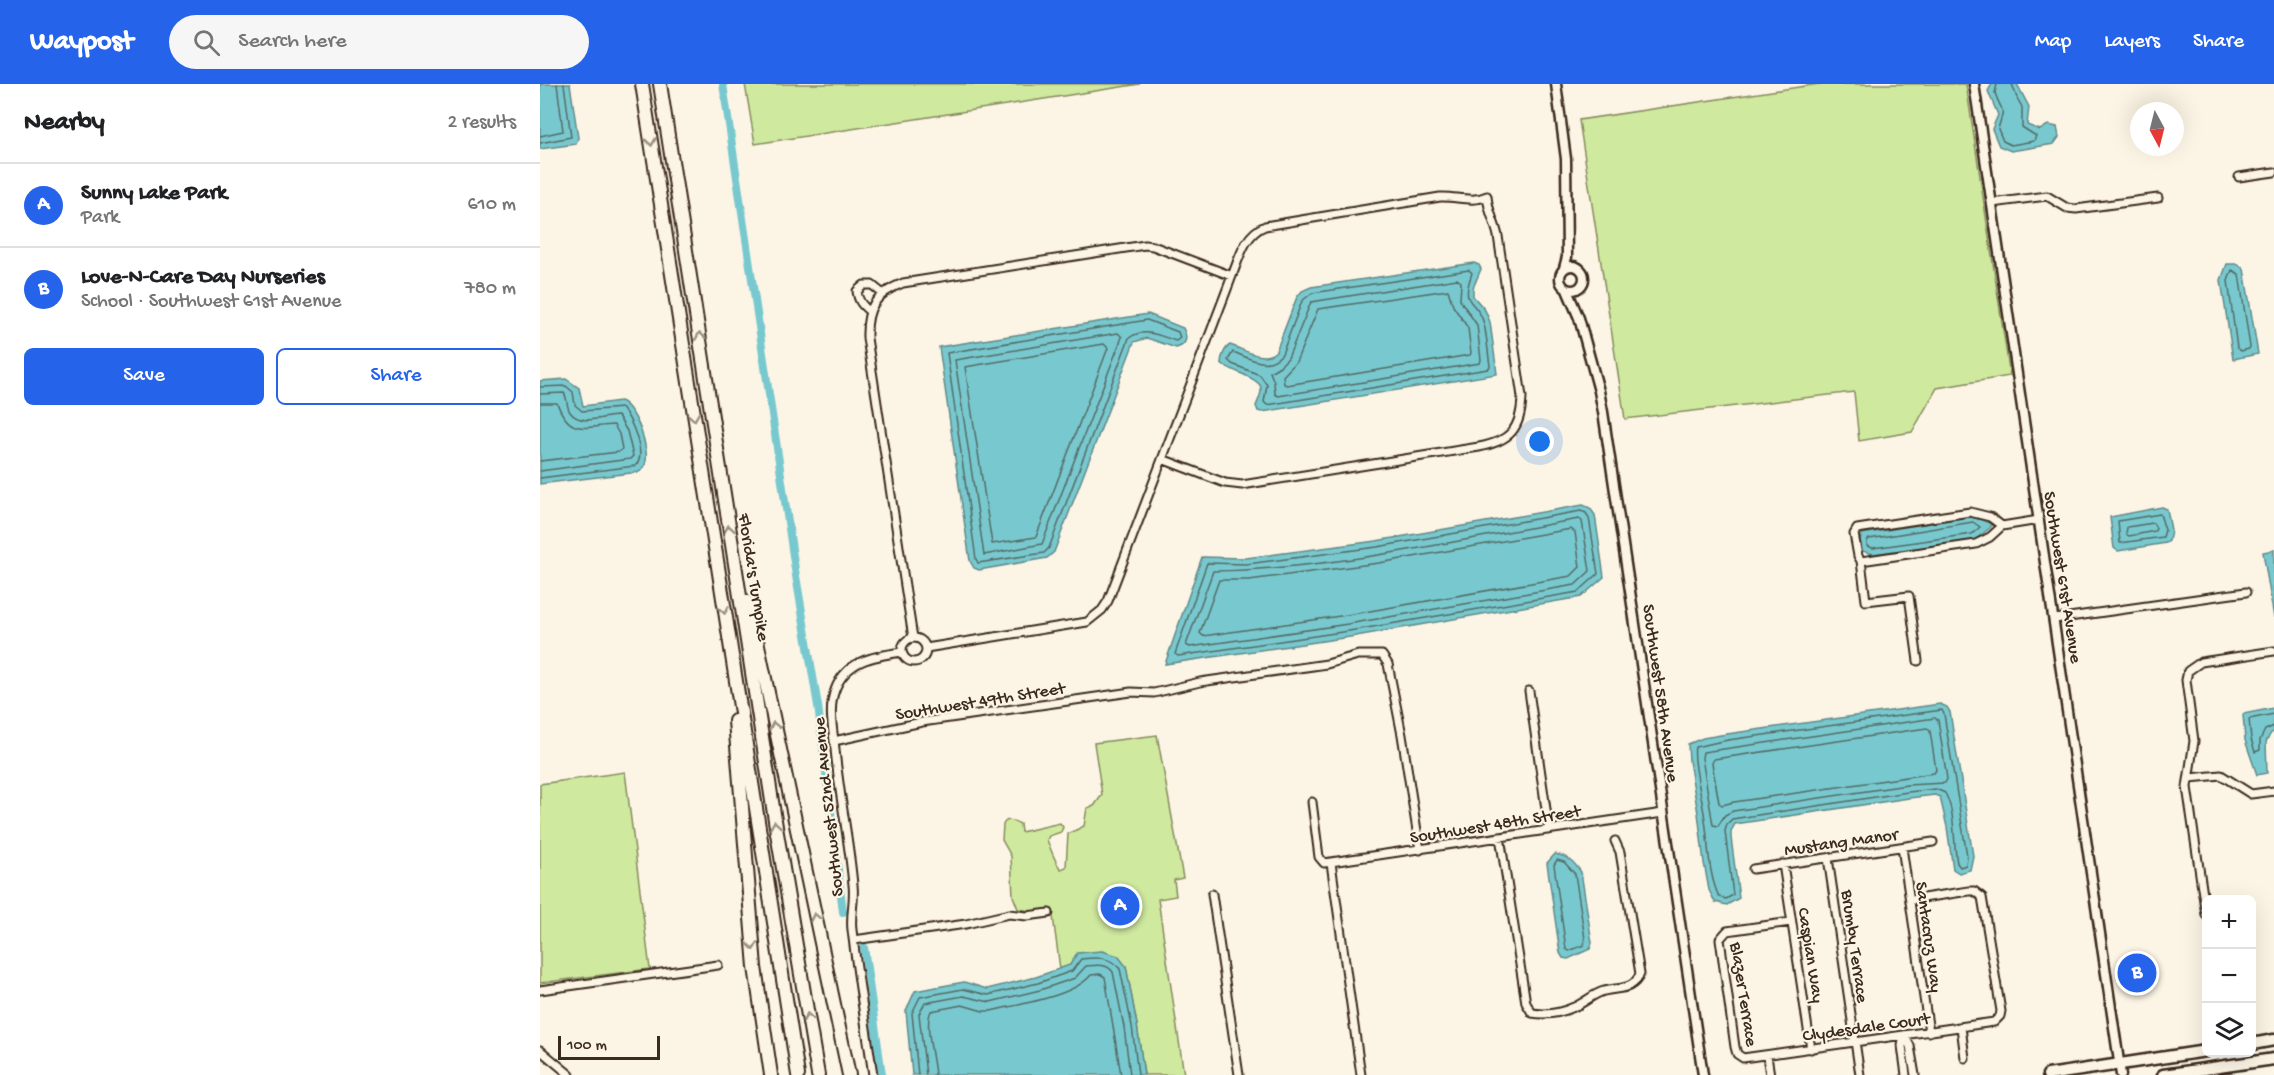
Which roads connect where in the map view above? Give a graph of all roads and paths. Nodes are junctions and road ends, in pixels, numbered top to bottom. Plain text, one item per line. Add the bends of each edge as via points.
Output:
1 (642, 84) edge
2 (660, 84) edge
3 (1556, 84) edge
4 (1974, 84) edge
5 (2274, 172) edge
6 (2239, 177) dead end
7 (2158, 198) dead end
8 (1992, 203) junction
9 (1567, 237) junction
10 (1564, 268) junction
11 (1578, 268) junction
12 (1232, 276) junction
13 (1581, 286) junction
14 (1567, 290) junction
15 (882, 293) junction
16 (869, 310) junction
17 (1579, 318) junction
18 (1162, 459) junction
19 (2039, 520) junction
20 (2002, 526) junction
21 (1861, 561) junction
22 (735, 568) junction
23 (2246, 592) dead end
24 (2055, 619) junction
25 (913, 638) junction
26 (926, 648) junction
27 (2274, 651) edge
28 (902, 652) junction
29 (1918, 661) dead end
30 (735, 678) junction
31 (1529, 691) dead end
32 (834, 741) junction
33 (2190, 778) junction
34 (2274, 791) edge
35 (1312, 802) dead end
36 (1663, 813) junction
37 (1549, 830) junction
38 (1500, 837) junction
39 (1615, 841) dead end
40 (1933, 842) dead end
41 (1902, 847) junction
42 (1420, 850) junction
43 (1828, 858) junction
44 (1331, 863) junction
45 (1783, 864) junction
46 (1753, 869) dead end
47 (1212, 894) dead end
48 (2203, 895) edge
49 (1910, 900) junction
50 (1049, 913) dead end
51 (1791, 921) junction
52 (854, 940) junction
53 (718, 965) dead end
54 (540, 990) edge
55 (1960, 1027) junction
56 (1929, 1032) junction
57 (1904, 1035) junction
58 (2274, 1040) edge
59 (1855, 1043) junction
60 (2256, 1043) edge
61 (1811, 1049) junction
62 (540, 1050) edge
63 (2202, 1052) edge
64 (1740, 1056) joint
65 (1767, 1056) junction
66 (1965, 1058) dead end
67 (2274, 1059) edge
68 (2120, 1070) edge
69 (570, 1075) edge
70 (771, 1075) edge
71 (798, 1075) edge
72 (818, 1075) edge
73 (849, 1075) edge
74 (873, 1075) edge
75 (1239, 1075) edge
76 (1361, 1075) edge
77 (1704, 1075) edge
78 (1770, 1075) edge
79 (1860, 1075) edge
80 (1906, 1075) edge
81 (1915, 1075) edge
82 (2048, 1075) edge
83 (2163, 1075) edge

1 -> 30 highway, Florida's Turnpike
22 -> 2 highway, Florida's Turnpike
3 - 9 street via 1566,159
4 - 8 street, Southwest 61st Avenue
5 - 6 street
7 - 8 street via 2076,209 2047,196
8 - 19 street, Southwest 61st Avenue
9 - 10 street
9 - 11 street
10 - 11 street
10 - 14 street via 1559,280
11 - 13 street via 1584,278
12 - 15 street via 1145,245 903,283
12 - 18 street
12 - 18 street via 1246,242 1265,226 1440,197 1477,200 1487,196 1496,224 1522,397 1519,421 1509,436 1491,445 1242,485 1226,483
13 - 14 street
13 - 17 street, Southwest 58th Avenue
14 - 17 street, Southwest 58th Avenue
15 - 16 street
15 - 16 street via 872,285 857,291 862,305
16 - 25 street via 867,338
17 - 36 street, Southwest 58th Avenue via 1603,412
18 - 26 street via 1108,601 1095,617 1087,622
19 - 20 street
19 - 24 street, Southwest 61st Avenue
20 - 21 street via 1976,544
20 - 21 street via 1990,517 1970,512 1857,529 1854,534
21 - 29 street via 1866,601 1910,596
72 -> 22 highway, Florida's Turnpike
73 -> 22 highway via 752,617
23 - 24 street
24 - 68 street, Southwest 61st Avenue
25 - 26 street via 920,639
25 - 28 street via 904,642
26 - 28 street via 924,657 916,662
27 - 33 street via 2201,662 2188,671 2194,741
28 - 32 street, Southwest 52nd Avenue via 862,660 842,677 831,706
30 -> 70 highway via 735,736 752,938
30 - 71 highway, Florida's Turnpike
31 - 37 street
32 - 42 street, Southwest 49th Street via 922,722 1131,692 1154,693 1200,682 1382,654 1388,664 1402,735
32 - 52 street, Southwest 52nd Avenue via 854,886
33 - 34 street via 2221,775 2251,794
33 - 48 street via 2187,787
35 - 44 street via 1319,857 1324,863
36 - 37 street, Southwest 48th Street
36 - 77 street, Southwest 58th Avenue
37 - 38 street, Southwest 48th Street
38 - 39 street via 1526,1003 1532,1013 1544,1014 1574,1008 1604,991 1629,987 1640,974
38 - 42 street, Southwest 48th Street
40 - 41 street, Mustang Manor
41 - 43 street, Mustang Manor
41 - 49 street, Santacruz Way
42 - 44 street, Southwest 48th Street
43 - 45 street, Mustang Manor
43 - 59 street, Brumby Terrace
44 - 76 street
45 - 46 street, Mustang Manor
45 - 51 street, Caspian Way
47 - 75 street
49 - 55 street, Clydesdale Court via 1969,891 1979,894 1984,902 2001,1011 1997,1020 1989,1024
49 - 56 street, Santacruz Way
50 - 52 street via 1009,914
51 - 61 street, Caspian Way
51 - 64 street, Blazer Terrace via 1727,931 1721,936 1735,1047
52 - 74 street, Southwest 52nd Avenue
53 - 54 street
55 - 56 street, Clydesdale Court
55 - 66 street
56 - 57 street, Clydesdale Court
57 - 59 street, Clydesdale Court
57 - 80 street
57 - 81 street
58 - 60 main road
59 - 61 street, Clydesdale Court
59 - 79 street, Brumby Terrace
61 - 65 street, Clydesdale Court
62 - 69 street
63 - 68 main road
64 - 65 street, Clydesdale Court
65 - 78 street
67 - 83 main road
68 - 82 main road

